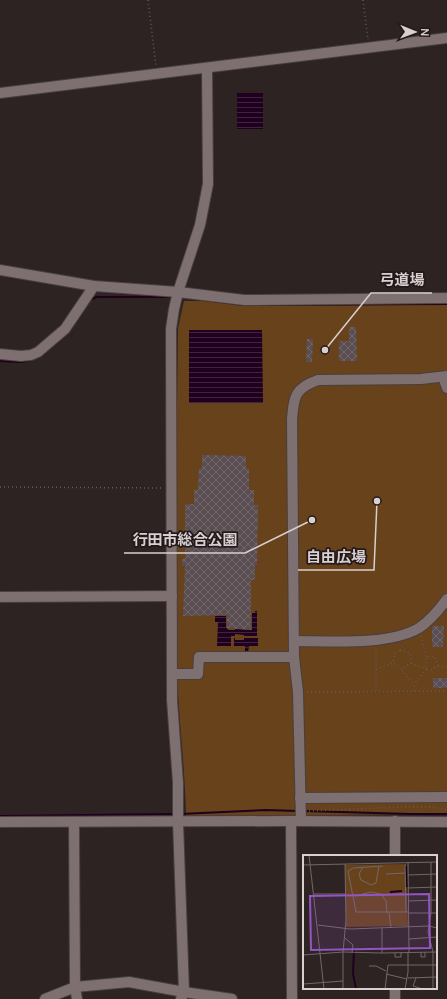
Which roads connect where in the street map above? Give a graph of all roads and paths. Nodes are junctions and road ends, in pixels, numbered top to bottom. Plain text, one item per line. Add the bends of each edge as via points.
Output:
1 (148, 0) edge
2 (363, 0) edge
3 (447, 38) edge
4 (369, 48) junction
5 (207, 68) junction
6 (157, 74) junction
7 (0, 93) edge
8 (0, 270) edge
9 (94, 286) junction
10 (178, 292) junction
11 (447, 298) edge
12 (0, 354) edge
13 (445, 376) edge
14 (447, 388) edge
15 (0, 487) edge
16 (172, 488) junction
17 (172, 596) junction
18 (0, 598) edge
19 (447, 599) edge
20 (419, 628) junction
21 (376, 640) junction
22 (294, 641) junction
23 (294, 657) junction
24 (426, 657) junction
25 (393, 663) junction
26 (411, 663) junction
27 (438, 666) junction
28 (447, 667) edge
29 (376, 669) junction
30 (402, 669) junction
31 (426, 669) junction
32 (172, 674) junction
33 (414, 685) junction
34 (298, 692) junction
35 (414, 692) junction
36 (447, 692) edge
37 (376, 693) junction
38 (447, 797) edge
39 (300, 798) junction
40 (447, 810) edge
41 (297, 818) junction
42 (395, 821) junction
43 (0, 822) edge
44 (178, 822) junction
45 (447, 822) edge
46 (74, 823) junction
47 (395, 855) edge
48 (75, 987) junction
49 (395, 989) edge
50 (183, 995) edge
51 (45, 999) edge
52 (76, 999) edge
53 (232, 999) edge
54 (292, 999) edge
55 (394, 999) edge

1 - 6 path
2 - 4 path
3 - 4 street
4 - 5 street
5 - 6 street
5 - 10 street via 208,184 200,225
6 - 7 street
8 - 9 street
9 - 10 street
9 - 12 street via 65,329 38,352 21,356
10 - 11 street via 244,300
10 - 16 street via 171,329
13 - 14 street
13 - 22 street via 422,379 318,380 298,390 294,398 292,419
15 - 16 path
16 - 17 street
17 - 18 street
17 - 32 street
19 - 20 street via 438,612
20 - 21 street via 399,636
20 - 24 path
21 - 22 street
21 - 29 path
22 - 23 street
23 - 32 street via 199,657 198,674
23 - 34 street
24 - 27 path via 434,656
24 - 31 path
25 - 26 path via 395,653 400,650 410,653
25 - 29 path
25 - 30 path
26 - 30 path
26 - 31 path
27 - 28 path
27 - 31 path via 432,670
29 - 37 path
30 - 33 path
31 - 33 path
32 - 44 street
33 - 35 path
34 - 37 path
34 - 39 street
35 - 36 path
35 - 37 path
38 - 39 street
39 - 41 street
40 - 41 path via 402,807
41 - 42 street
41 - 44 street
41 - 54 street
42 - 45 street
42 - 47 street
43 - 46 street
44 - 46 street
44 - 50 street
46 - 48 street
48 - 50 street via 129,982
48 - 51 street
48 - 52 street
49 - 55 street
50 - 53 street

